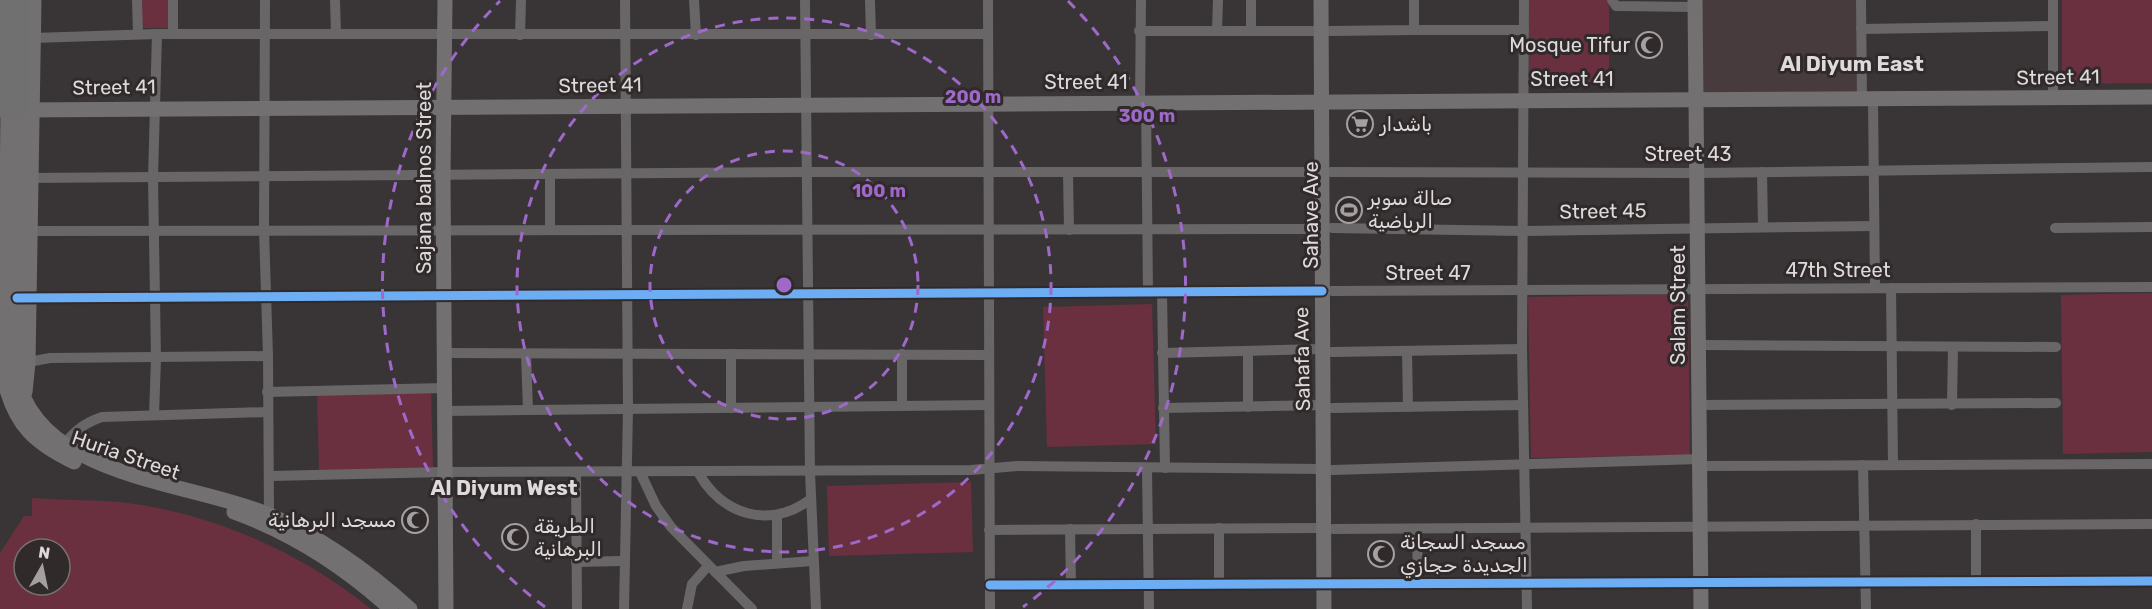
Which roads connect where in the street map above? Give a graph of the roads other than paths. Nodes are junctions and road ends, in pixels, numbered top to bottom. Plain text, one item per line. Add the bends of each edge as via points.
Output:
1 (8, 0) edge
2 (21, 0) edge
3 (34, 0) edge
4 (137, 0) edge
5 (172, 0) edge
6 (265, 0) edge
7 (336, 0) edge
8 (445, 0) edge
9 (521, 0) edge
10 (625, 0) edge
11 (694, 0) edge
12 (805, 0) edge
13 (870, 0) edge
14 (988, 0) edge
15 (1141, 0) edge
16 (1218, 0) edge
17 (1251, 0) edge
18 (1321, 0) edge
19 (1330, 0) edge
20 (1414, 0) edge
21 (1524, 0) edge
22 (1612, 0) edge
23 (1861, 0) edge
24 (2053, 0) edge
25 (1695, 4) edge
26 (2053, 26) junction
27 (1861, 29) junction
28 (1217, 30) junction
29 (1251, 30) junction
30 (1414, 30) junction
31 (1524, 30) junction
32 (1139, 31) junction
33 (1325, 31) junction
34 (138, 34) junction
35 (157, 34) junction
36 (173, 34) junction
37 (265, 34) junction
38 (336, 34) junction
39 (445, 34) junction
40 (988, 34) junction
41 (520, 35) junction
42 (626, 35) junction
43 (696, 35) junction
44 (871, 35) junction
45 (806, 36) junction
46 (33, 38) junction
47 (15, 86) edge
48 (2053, 97) junction
49 (2152, 97) edge
50 (1523, 100) junction
51 (1696, 100) junction
52 (1868, 100) junction
53 (1143, 103) junction
54 (1326, 103) junction
55 (988, 104) junction
56 (626, 105) junction
57 (807, 105) junction
58 (155, 108) junction
59 (266, 108) junction
60 (445, 108) junction
61 (15, 110) edge
62 (2152, 167) edge
63 (1873, 171) junction
64 (807, 172) junction
65 (988, 172) junction
66 (1147, 172) junction
67 (1327, 172) junction
68 (1522, 172) junction
69 (1762, 172) junction
70 (626, 173) junction
71 (1698, 173) junction
72 (550, 174) junction
73 (1068, 174) junction
74 (443, 175) junction
75 (264, 177) junction
76 (15, 178) edge
77 (153, 178) junction
78 (1874, 225) junction
79 (1764, 227) junction
80 (2152, 227) edge
81 (1327, 228) junction
82 (1699, 228) junction
83 (2055, 228) dead end
84 (807, 229) junction
85 (155, 230) junction
86 (264, 230) junction
87 (627, 230) junction
88 (989, 230) junction
89 (1069, 230) junction
90 (1147, 230) junction
91 (14, 231) edge
92 (445, 231) junction
93 (550, 231) junction
94 (1523, 231) junction
95 (2152, 287) edge
96 (1699, 288) junction
97 (1875, 288) junction
98 (1891, 288) junction
99 (1327, 291) junction
100 (1523, 291) junction
101 (808, 292) junction
102 (988, 292) junction
103 (1148, 293) junction
104 (1162, 293) junction
105 (627, 294) junction
106 (156, 296) junction
107 (266, 296) junction
108 (444, 296) junction
109 (13, 297) edge
110 (1700, 345) junction
111 (1892, 347) junction
112 (1953, 347) junction
113 (2056, 347) dead end
114 (1522, 349) junction
115 (1248, 351) junction
116 (1327, 351) junction
117 (1407, 351) junction
118 (444, 353) junction
119 (627, 353) junction
120 (1162, 353) junction
121 (526, 354) junction
122 (731, 354) junction
123 (809, 354) junction
124 (902, 354) junction
125 (989, 355) junction
126 (268, 356) junction
127 (156, 358) junction
128 (16, 365) junction
129 (445, 388) junction
130 (267, 392) junction
131 (2056, 403) dead end
132 (989, 405) junction
133 (1523, 405) junction
134 (1700, 405) junction
135 (1952, 405) junction
136 (902, 406) junction
137 (1248, 406) junction
138 (1892, 406) junction
139 (1328, 407) junction
140 (1408, 407) junction
141 (731, 408) junction
142 (809, 408) junction
143 (1163, 408) junction
144 (628, 409) junction
145 (528, 410) junction
146 (445, 411) junction
147 (268, 412) junction
148 (154, 415) junction
149 (63, 445) junction
150 (1700, 462) junction
151 (1524, 463) junction
152 (1893, 464) junction
153 (2152, 464) edge
154 (1863, 465) junction
155 (1147, 468) junction
156 (1165, 468) junction
157 (988, 470) junction
158 (1328, 470) junction
159 (445, 472) junction
160 (576, 472) junction
161 (640, 472) junction
162 (698, 472) junction
163 (810, 472) junction
164 (625, 473) junction
165 (270, 476) junction
166 (811, 500) junction
167 (223, 503) junction
168 (269, 515) junction
169 (777, 515) junction
170 (1864, 524) junction
171 (1977, 524) junction
172 (2152, 524) edge
173 (1701, 526) junction
174 (1525, 527) junction
175 (1148, 528) junction
176 (1219, 528) junction
177 (1070, 529) junction
178 (1328, 529) junction
179 (1417, 529) junction
180 (989, 530) junction
181 (623, 561) junction
182 (813, 561) junction
183 (576, 562) junction
184 (777, 563) junction
185 (711, 569) junction
186 (1701, 581) junction
187 (1866, 581) junction
188 (1976, 581) junction
189 (2152, 581) edge
190 (1418, 584) junction
191 (990, 585) junction
192 (1071, 585) junction
193 (1148, 585) junction
194 (1219, 585) junction
195 (1328, 585) junction
196 (1527, 585) junction
197 (391, 609) edge
198 (410, 609) edge
199 (446, 609) edge
200 (577, 609) edge
201 (624, 609) edge
202 (687, 609) edge
203 (752, 609) edge
204 (816, 609) edge
205 (990, 609) edge
206 (1149, 609) edge
207 (1324, 609) edge
208 (1332, 609) edge
209 (1527, 609) edge
210 (1701, 609) edge
211 (1866, 609) edge

1 - 47 main road, Huria Street
2 - 47 main road, Huria Street
3 - 46 main road
4 - 34 street
5 - 36 street
6 - 37 street
7 - 38 street
8 - 39 main road, Sajana balnos Street
9 - 41 street
10 - 42 street
11 - 43 street
12 - 45 street
13 - 44 street
14 - 40 street
15 - 32 street
16 - 28 street
17 - 29 street
18 - 33 main road
19 - 33 main road, Sahave Ave
20 - 30 street
21 - 31 street
22 - 25 street via 1616,6
23 - 27 street
24 - 26 street
25 - 51 main road, Salam Street
26 - 27 street
26 - 48 street
27 - 52 street
28 - 29 street
28 - 32 street
29 - 33 street
30 - 31 street
30 - 33 street
31 - 50 street
32 - 53 street
33 - 54 main road, Sahave Ave
34 - 35 street
34 - 46 street
35 - 36 street
35 - 58 street
36 - 37 street
37 - 38 street
37 - 59 street
38 - 39 street
39 - 41 street
39 - 60 main road, Sajana balnos Street
40 - 44 street
40 - 55 street
41 - 42 street
42 - 43 street
42 - 56 street
43 - 45 street
44 - 45 street
45 - 57 street
46 - 47 main road
47 - 61 main road, Huria Street
48 - 49 main road, Street 41
48 - 52 main road, Street 41
50 - 51 main road, Street 41
50 - 54 main road, Street 41
50 - 68 street
51 - 52 main road, Street 41
51 - 71 main road, Salam Street
52 - 63 street
53 - 54 main road, Street 41
53 - 55 main road, Street 41
53 - 66 street
54 - 67 main road, Sahave Ave
55 - 57 main road, Street 41
55 - 65 street
56 - 57 main road, Street 41
56 - 60 main road, Street 41
56 - 70 street
57 - 64 street
58 - 59 main road, Street 41
58 - 61 main road, Street 41
58 - 77 street
59 - 60 main road, Street 41
59 - 75 street
60 - 74 main road, Sajana balnos Street
61 - 76 main road, Huria Street
62 - 63 street, Street 43
63 - 69 street, Street 43
63 - 78 street
64 - 65 street, Street 43
64 - 70 street, Street 43
64 - 84 street
65 - 73 street, Street 43
65 - 88 street
66 - 67 street, Street 43
66 - 73 street, Street 43
66 - 90 street
67 - 68 street, Street 43
67 - 81 main road, Sahave Ave
68 - 71 street, Street 43
68 - 94 street
69 - 71 street, Street 43
69 - 79 street
70 - 72 street, Street 43
70 - 87 street
71 - 82 main road, Salam Street
72 - 74 street, Street 43
72 - 93 street
73 - 89 street
74 - 75 street, Street 43
74 - 92 main road, Sajana balnos Street
75 - 77 street, Street 43
75 - 86 street
76 - 77 street, Street 43
76 - 91 main road
76 - 91 main road, Huria Street
77 - 85 street
78 - 79 street, Street 45
78 - 97 street
79 - 82 street, Street 45
80 - 83 street
81 - 90 street, Street 45
81 - 94 street, Street 45
81 - 99 main road, Sahave Ave
82 - 94 street, Street 45
82 - 96 main road, Salam Street
84 - 87 street, Street 45
84 - 88 street, Street 45
84 - 101 street
85 - 86 street, Street 45
85 - 91 street, Street 45
85 - 106 street
86 - 92 street, Street 45
86 - 107 street
87 - 93 street, Street 45
87 - 105 street
88 - 89 street, Street 45
88 - 102 street
89 - 90 street, Street 45
90 - 103 street
91 - 109 main road
91 - 109 main road, Huria Street
92 - 93 street, Street 45
92 - 108 main road, Sajana balnos Street
94 - 100 street
95 - 98 street, 47th Street
96 - 97 street, 47th Street
96 - 100 street, 47th Street
96 - 110 main road, Salam Street
97 - 98 street, 47th Street
98 - 111 street
99 - 100 street, Street 47
99 - 104 street, Street 47
99 - 116 main road, Sahave Ave
100 - 114 street
101 - 102 street, Street 47
101 - 105 street, Street 47
101 - 123 street
102 - 103 street, Street 47
102 - 125 street
103 - 104 street, Street 47
104 - 120 street
105 - 108 street, Street 47
105 - 119 street
106 - 107 street, Street 47
106 - 109 street, Street 47
106 - 127 street
107 - 108 street, Street 47
107 - 126 street
108 - 118 main road, Sajana balnos Street
109 - 128 main road
109 - 128 main road, Huria Street
110 - 111 street
110 - 134 main road, Salam Street
111 - 112 street
111 - 138 street
112 - 113 street
112 - 135 street
114 - 117 street
114 - 133 street
115 - 116 street
115 - 120 street
115 - 137 street
116 - 117 street
116 - 139 main road, Sahave Ave
117 - 140 street
118 - 121 street
118 - 129 main road, Sajana balnos Street
119 - 121 street
119 - 122 street
119 - 144 street
120 - 143 street
121 - 145 street
122 - 123 street
122 - 141 street
123 - 124 street
123 - 142 street
124 - 125 street
124 - 136 street
125 - 132 street
126 - 127 street
126 - 130 street
127 - 128 street via 50,358
127 - 148 street
128 - 149 main road, Huria Street via 25,401 44,430
128 - 167 main road, Huria Street via 10,401 23,427 51,450 121,480
129 - 130 street
129 - 146 main road, Sajana balnos Street
130 - 147 street
131 - 135 street
132 - 136 street
132 - 157 street
133 - 140 street
133 - 151 street
134 - 138 street
134 - 150 main road, Salam Street
135 - 138 street
136 - 142 street
137 - 139 street
137 - 143 street
138 - 152 street
139 - 140 street
139 - 158 main road, Sahave Ave
141 - 142 street
141 - 144 street
142 - 163 street
143 - 156 street
144 - 145 street
144 - 164 street
145 - 146 street
146 - 159 main road, Sajana balnos Street
147 - 148 street
147 - 165 street
148 - 149 street via 102,417 75,430
149 - 167 main road, Huria Street via 105,465
150 - 151 street
150 - 154 street
150 - 173 main road, Salam Street
151 - 158 street
151 - 174 street
152 - 153 street
152 - 154 street
154 - 170 street
155 - 156 street
155 - 157 street via 1017,466
155 - 175 street
156 - 158 street
157 - 163 street
157 - 180 street
158 - 178 main road, Sahave Ave
159 - 160 street
159 - 165 street
159 - 199 main road, Sajana balnos Street
160 - 164 street
160 - 183 street
161 - 162 street
161 - 164 street
161 - 185 street via 666,520
162 - 163 street
162 - 169 street via 721,502 754,515
163 - 166 street
164 - 181 street
165 - 168 street
166 - 169 street
166 - 182 street
167 - 168 main road
167 - 197 main road via 314,550
168 - 198 main road via 355,562
169 - 184 street
170 - 171 street
170 - 173 street
170 - 187 street
171 - 172 street
171 - 188 street
173 - 174 street
173 - 186 main road, Salam Street
174 - 179 street
174 - 196 street
175 - 176 street
175 - 177 street
175 - 193 street
176 - 178 street
176 - 194 street
177 - 180 street
177 - 192 street
178 - 179 street
178 - 195 main road, Sahave Ave
179 - 190 street
180 - 191 street
181 - 183 street
181 - 201 street
182 - 184 street
182 - 204 street
183 - 200 street
184 - 185 street
185 - 202 street via 692,584
185 - 203 street
186 - 187 street
186 - 196 street
186 - 210 main road, Salam Street
187 - 188 street
187 - 211 street
188 - 189 street
190 - 195 street
190 - 196 street
191 - 192 street
191 - 205 street
192 - 193 street
193 - 194 street
193 - 206 street
194 - 195 street
195 - 207 main road
195 - 208 main road, Sahave Ave
196 - 209 street

